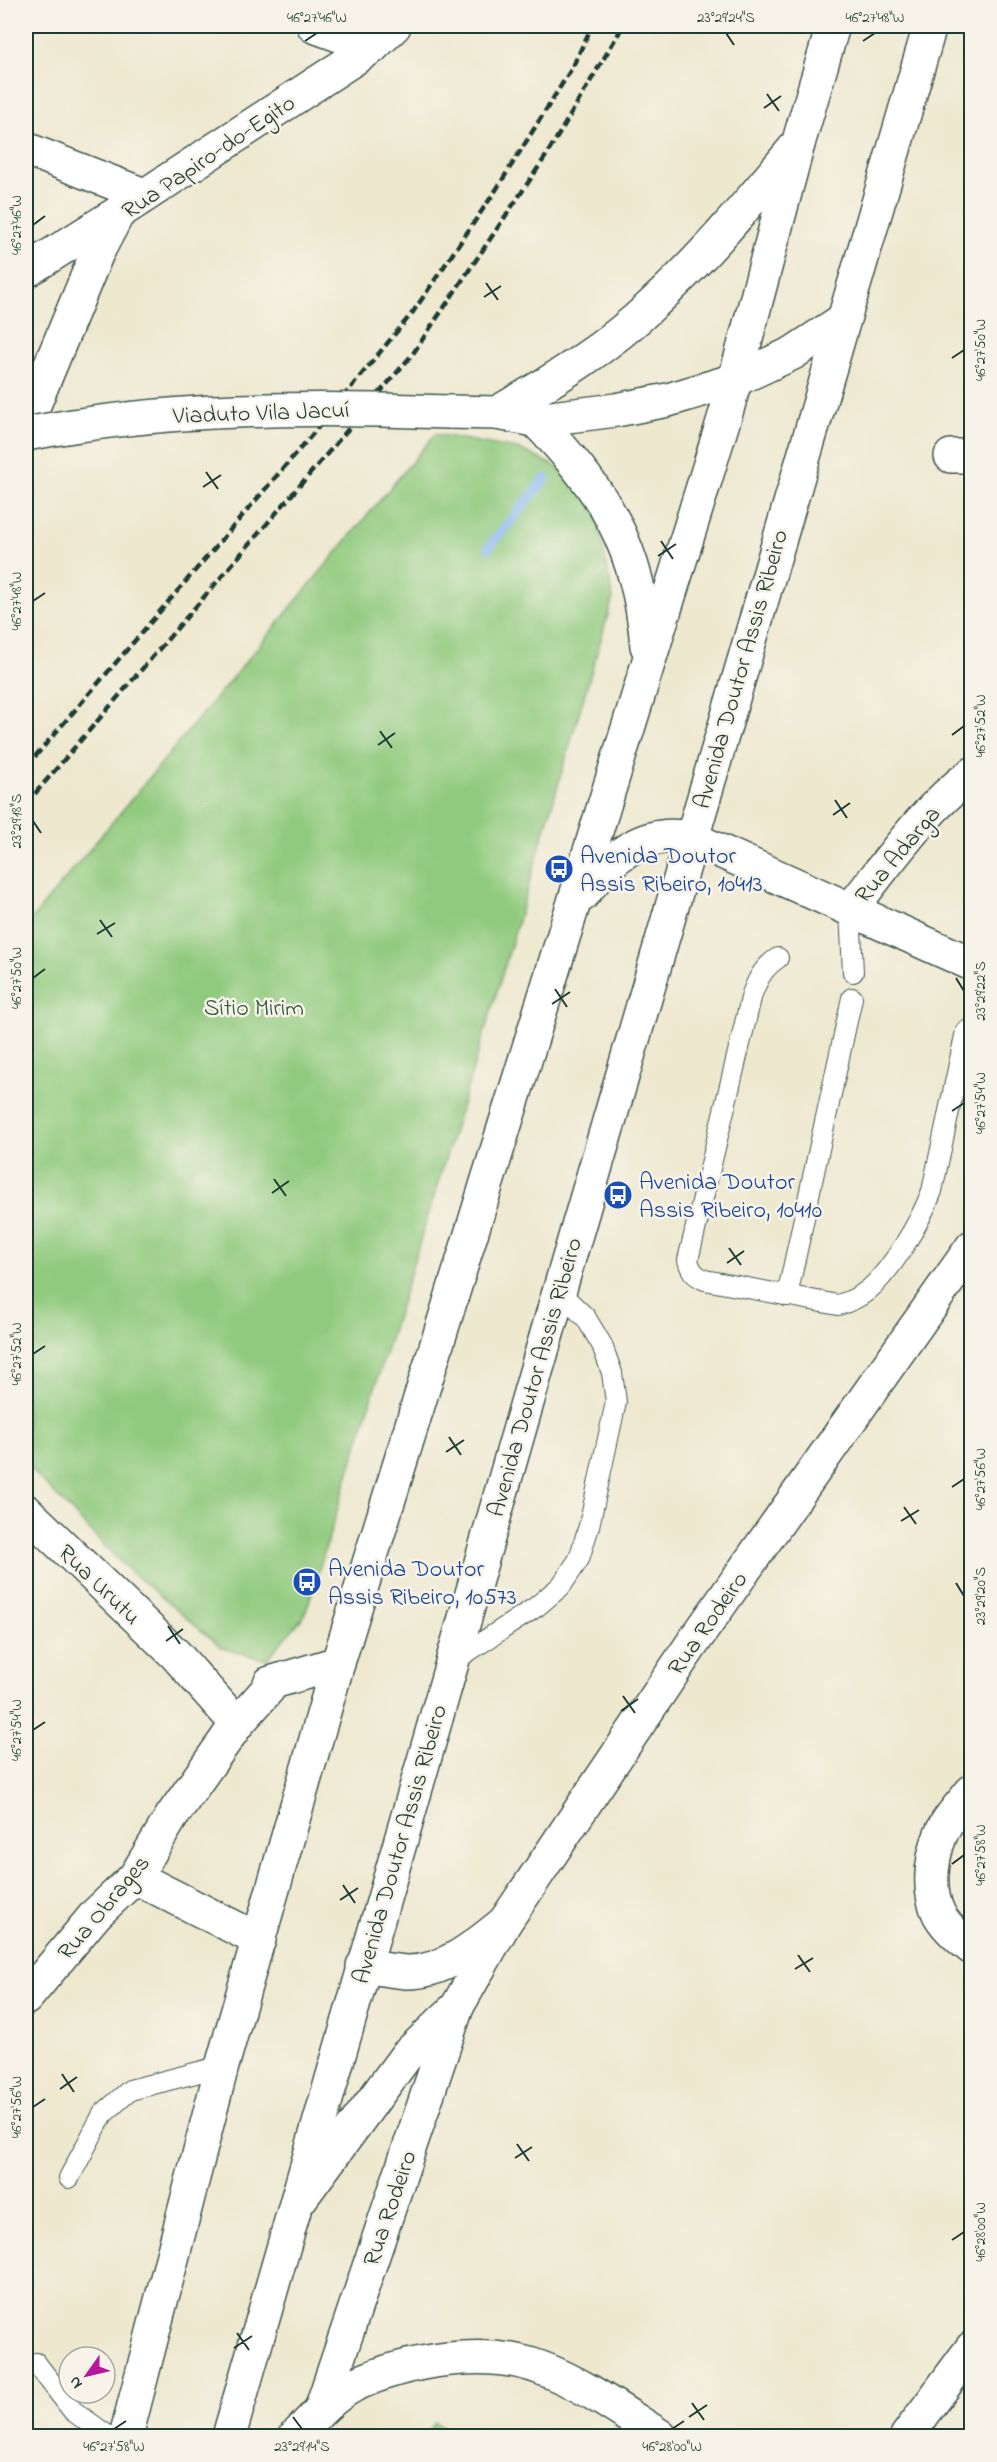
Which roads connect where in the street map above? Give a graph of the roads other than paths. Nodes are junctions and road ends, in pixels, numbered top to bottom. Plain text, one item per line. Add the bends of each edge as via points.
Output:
1 (314, 26) edge
2 (833, 26) edge
3 (930, 26) edge
4 (383, 36) edge
5 (798, 144) junction
6 (26, 149) edge
7 (131, 204) junction
8 (26, 271) edge
9 (843, 320) junction
10 (735, 380) junction
11 (497, 413) junction
12 (535, 420) junction
13 (26, 424) edge
14 (26, 434) edge
15 (648, 662) junction
16 (972, 774) edge
17 (691, 838) junction
18 (575, 904) junction
19 (850, 910) junction
20 (778, 958) dead end
21 (972, 964) edge
22 (853, 972) dead end
23 (852, 998) dead end
24 (966, 1031) dead end
25 (972, 1247) edge
26 (559, 1292) junction
27 (787, 1296) junction
28 (26, 1511) edge
29 (452, 1662) junction
30 (338, 1663) junction
31 (237, 1724) junction
32 (972, 1791) edge
33 (135, 1877) junction
34 (505, 1922) junction
35 (259, 1940) junction
36 (972, 1948) edge
37 (363, 1966) junction
38 (26, 1998) edge
39 (457, 2007) junction
40 (222, 2066) junction
41 (69, 2178) dead end
42 (295, 2206) junction
43 (972, 2348) edge
44 (36, 2363) dead end
45 (321, 2409) junction
46 (108, 2436) edge
47 (126, 2436) edge
48 (229, 2436) edge
49 (296, 2436) edge
50 (660, 2436) edge
51 (907, 2436) edge

1 - 4 street
2 - 5 street
3 - 9 street, Avenida Doutor Assis Ribeiro
4 - 7 street, Rua Papiro-do-Egito
5 - 10 street
5 - 11 street via 718,240 654,304 602,347
6 - 7 street
7 - 8 street
7 - 13 street, Rua Papiro-do-Egito via 97,253
9 - 10 street via 793,353
9 - 17 street, Avenida Doutor Assis Ribeiro
10 - 12 street via 668,400
10 - 15 street
11 - 12 street
11 - 14 street, Viaduto Vila Jacuí, bridge via 262,410 150,416
12 - 15 street via 591,484 615,523 637,578
15 - 18 street
16 - 19 street, Rua Adarga via 951,789
17 - 18 street via 661,837 631,848 604,868
17 - 19 street
17 - 26 street, Avenida Doutor Assis Ribeiro
18 - 30 street
19 - 21 street
19 - 22 lane
20 - 27 lane via 766,965 752,994 688,1260 695,1276 705,1280
23 - 27 lane
24 - 27 lane via 932,1191 916,1226 879,1279 854,1300 838,1305
25 - 34 street, Rua Rodeiro via 690,1647
26 - 29 street, Avenida Doutor Assis Ribeiro
26 - 29 lane via 586,1318 602,1345 612,1373 616,1402 589,1526 579,1559 561,1586
28 - 31 street, Rua Urutu via 176,1655
29 - 37 street, Avenida Doutor Assis Ribeiro
30 - 31 street via 270,1683
30 - 35 street
31 - 33 street, Rua Obrages via 172,1816
32 - 36 street via 946,1824 934,1855 932,1882 939,1914
33 - 35 street
33 - 38 street, Rua Obrages via 96,1914
34 - 37 street via 467,1953 433,1967 407,1972
34 - 39 street, Rua Rodeiro
35 - 40 street
37 - 42 street, Avenida Doutor Assis Ribeiro
39 - 42 street, Rua Rodeiro via 406,2056
39 - 45 street, Rua Rodeiro
40 - 41 lane via 130,2090 103,2115
40 - 47 street
42 - 48 street, Avenida Doutor Assis Ribeiro
43 - 51 street
44 - 46 lane via 73,2411
45 - 49 street
45 - 50 street via 353,2386 399,2370 445,2359 500,2357 541,2368 592,2392

